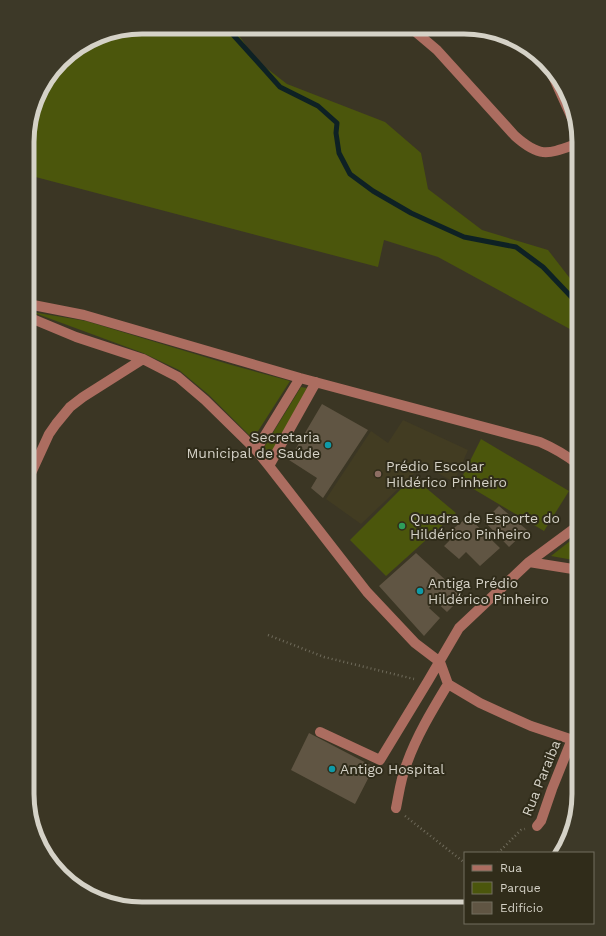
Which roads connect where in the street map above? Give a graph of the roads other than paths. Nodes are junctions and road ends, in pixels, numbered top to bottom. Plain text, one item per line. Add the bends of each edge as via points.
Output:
1 (418, 34) edge
2 (572, 145) edge
3 (34, 305) edge
4 (34, 320) edge
5 (143, 359) junction
6 (300, 378) junction
7 (316, 382) junction
8 (256, 450) junction
9 (572, 459) edge
10 (34, 461) edge
11 (270, 466) junction
12 (572, 529) edge
13 (529, 562) junction
14 (572, 569) edge
15 (440, 662) junction
16 (448, 684) junction
17 (320, 732) dead end
18 (572, 739) edge
19 (572, 746) edge
20 (396, 808) road end
21 (537, 826) road end

1 - 2 street via 437,50 515,136 530,148 549,153
3 - 6 street via 84,315
4 - 5 street via 76,337
5 - 8 street via 178,377
5 - 10 street via 70,407 52,429
6 - 7 street
6 - 8 street
7 - 9 street via 540,442
7 - 11 street
8 - 11 street
11 - 15 street via 367,592 415,644
12 - 13 street
13 - 14 street
13 - 15 street via 460,628
15 - 16 street
15 - 17 street via 380,760
16 - 18 street via 480,703 531,726
16 - 20 street via 429,716 407,763
19 - 21 street, Rua Paraiba

